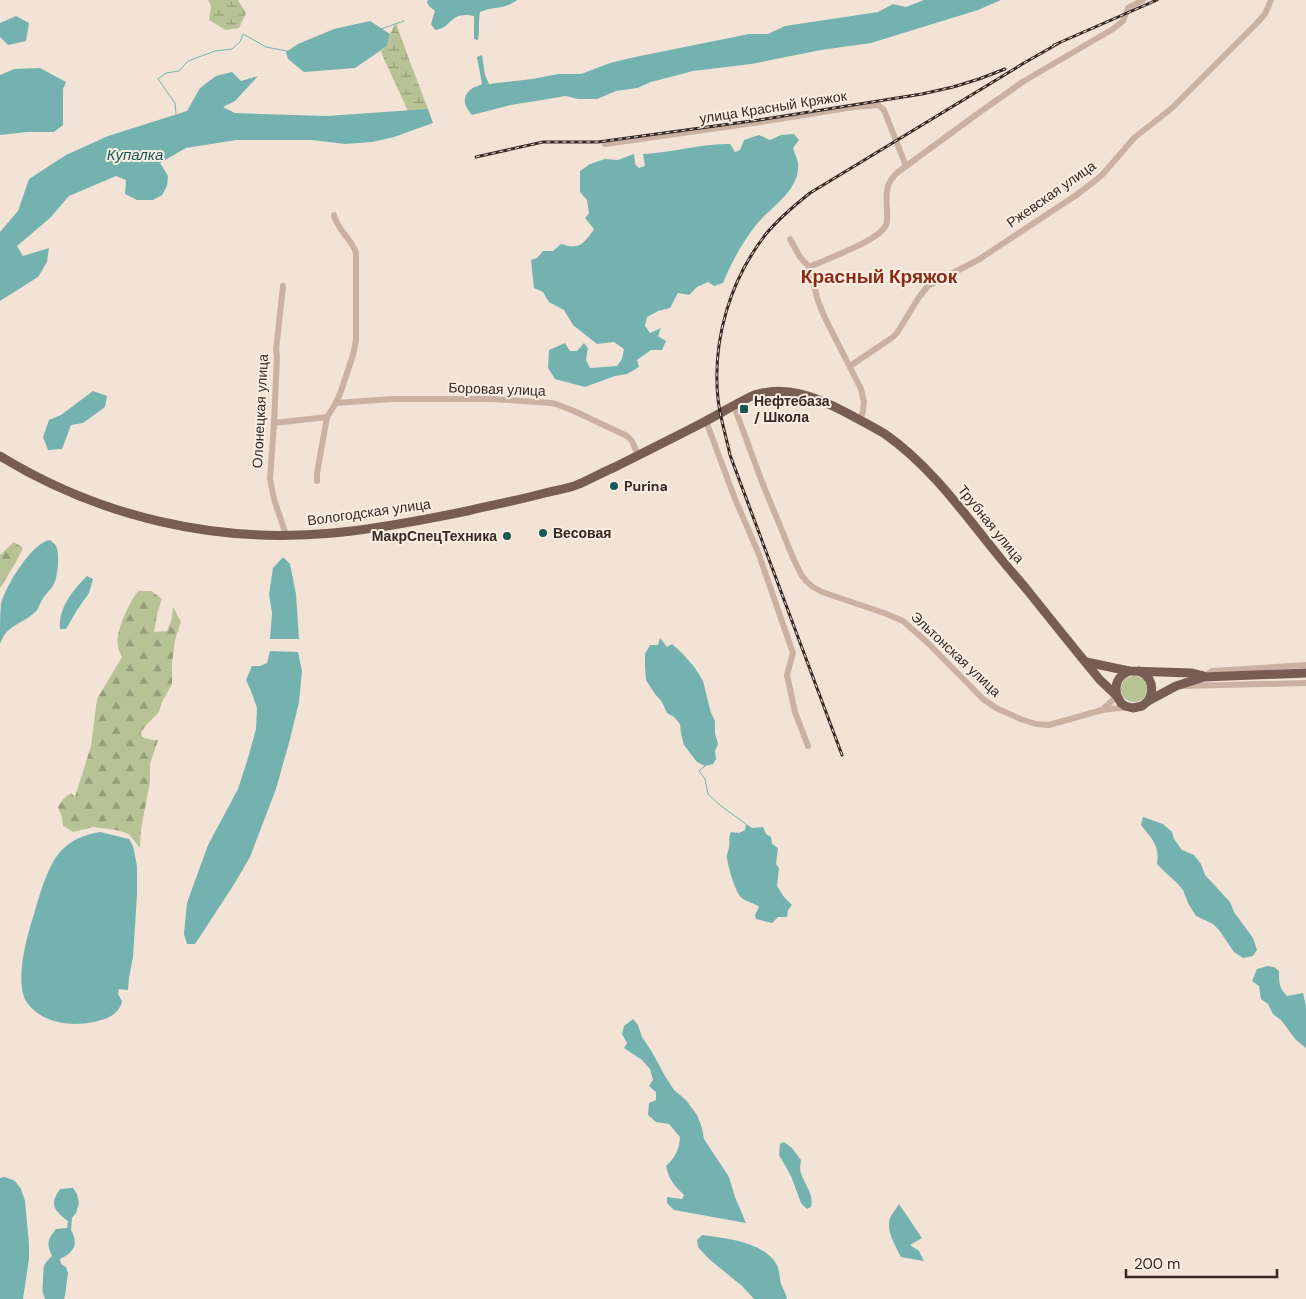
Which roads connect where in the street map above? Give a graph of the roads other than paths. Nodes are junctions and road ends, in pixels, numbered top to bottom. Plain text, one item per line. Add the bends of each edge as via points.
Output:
1 (1143, 0) edge
2 (1271, 0) edge
3 (605, 144) dead end
4 (906, 166) junction
5 (334, 215) dead end
6 (790, 239) dead end
7 (809, 267) junction
8 (284, 286) dead end
9 (850, 366) junction
10 (336, 403) junction
11 (734, 406) junction
12 (326, 418) junction
13 (860, 420) junction
14 (706, 421) junction
15 (274, 423) junction
16 (638, 455) junction
17 (0, 456) edge
18 (317, 481) dead end
19 (286, 535) junction
20 (1086, 662) junction
21 (1306, 666) edge
22 (1134, 671) junction
23 (1306, 673) edge
24 (1204, 677) junction
25 (1306, 683) edge
26 (1176, 686) junction
27 (1116, 696) junction
28 (1148, 701) junction
29 (1130, 707) junction
30 (1102, 710) junction
31 (808, 746) dead end

1 - 4 street via 1128,8 1123,21 1113,29 1024,81
2 - 9 street, Ржевская улица via 1257,24 1172,108 1134,138 1096,180 978,260 928,286 897,333
3 - 4 street, улица Красный Кряжок via 878,105 884,110
4 - 7 street via 892,176 888,184 887,222 879,234
5 - 10 street via 356,253 353,355
6 - 7 street
7 - 9 street via 825,318
8 - 15 street, Олонецкая улица via 276,350
9 - 13 street via 863,393
10 - 12 street
10 - 16 street, Боровая улица via 392,399 492,399 556,404 627,436
11 - 13 main road, Трубная улица via 760,393 793,393 819,399
11 - 14 main road, Вологодская улица
11 - 30 street, Эльтонская улица via 784,538 802,576 813,587 903,621 983,699 1023,720 1049,725
12 - 15 street
12 - 18 street
13 - 20 main road, Трубная улица via 884,434 941,485
14 - 16 main road, Вологодская улица
14 - 31 street via 758,552 793,653 788,675 795,712
15 - 19 street, Олонецкая улица via 270,479
16 - 19 main road, Вологодская улица via 578,484 536,496 359,530
17 - 19 main road, Вологодская улица via 68,492 145,518 214,532
20 - 22 main road
20 - 27 main road, Трубная улица
21 - 24 street via 1212,671
22 - 24 main road via 1192,673
22 - 27 main road via 1118,679
22 - 28 main road via 1146,675 1151,683 1152,693
23 - 24 main road
24 - 26 main road
25 - 26 street
26 - 28 main road
27 - 29 main road
27 - 30 street
28 - 29 main road via 1138,707
29 - 30 street, Эльтонская улица

